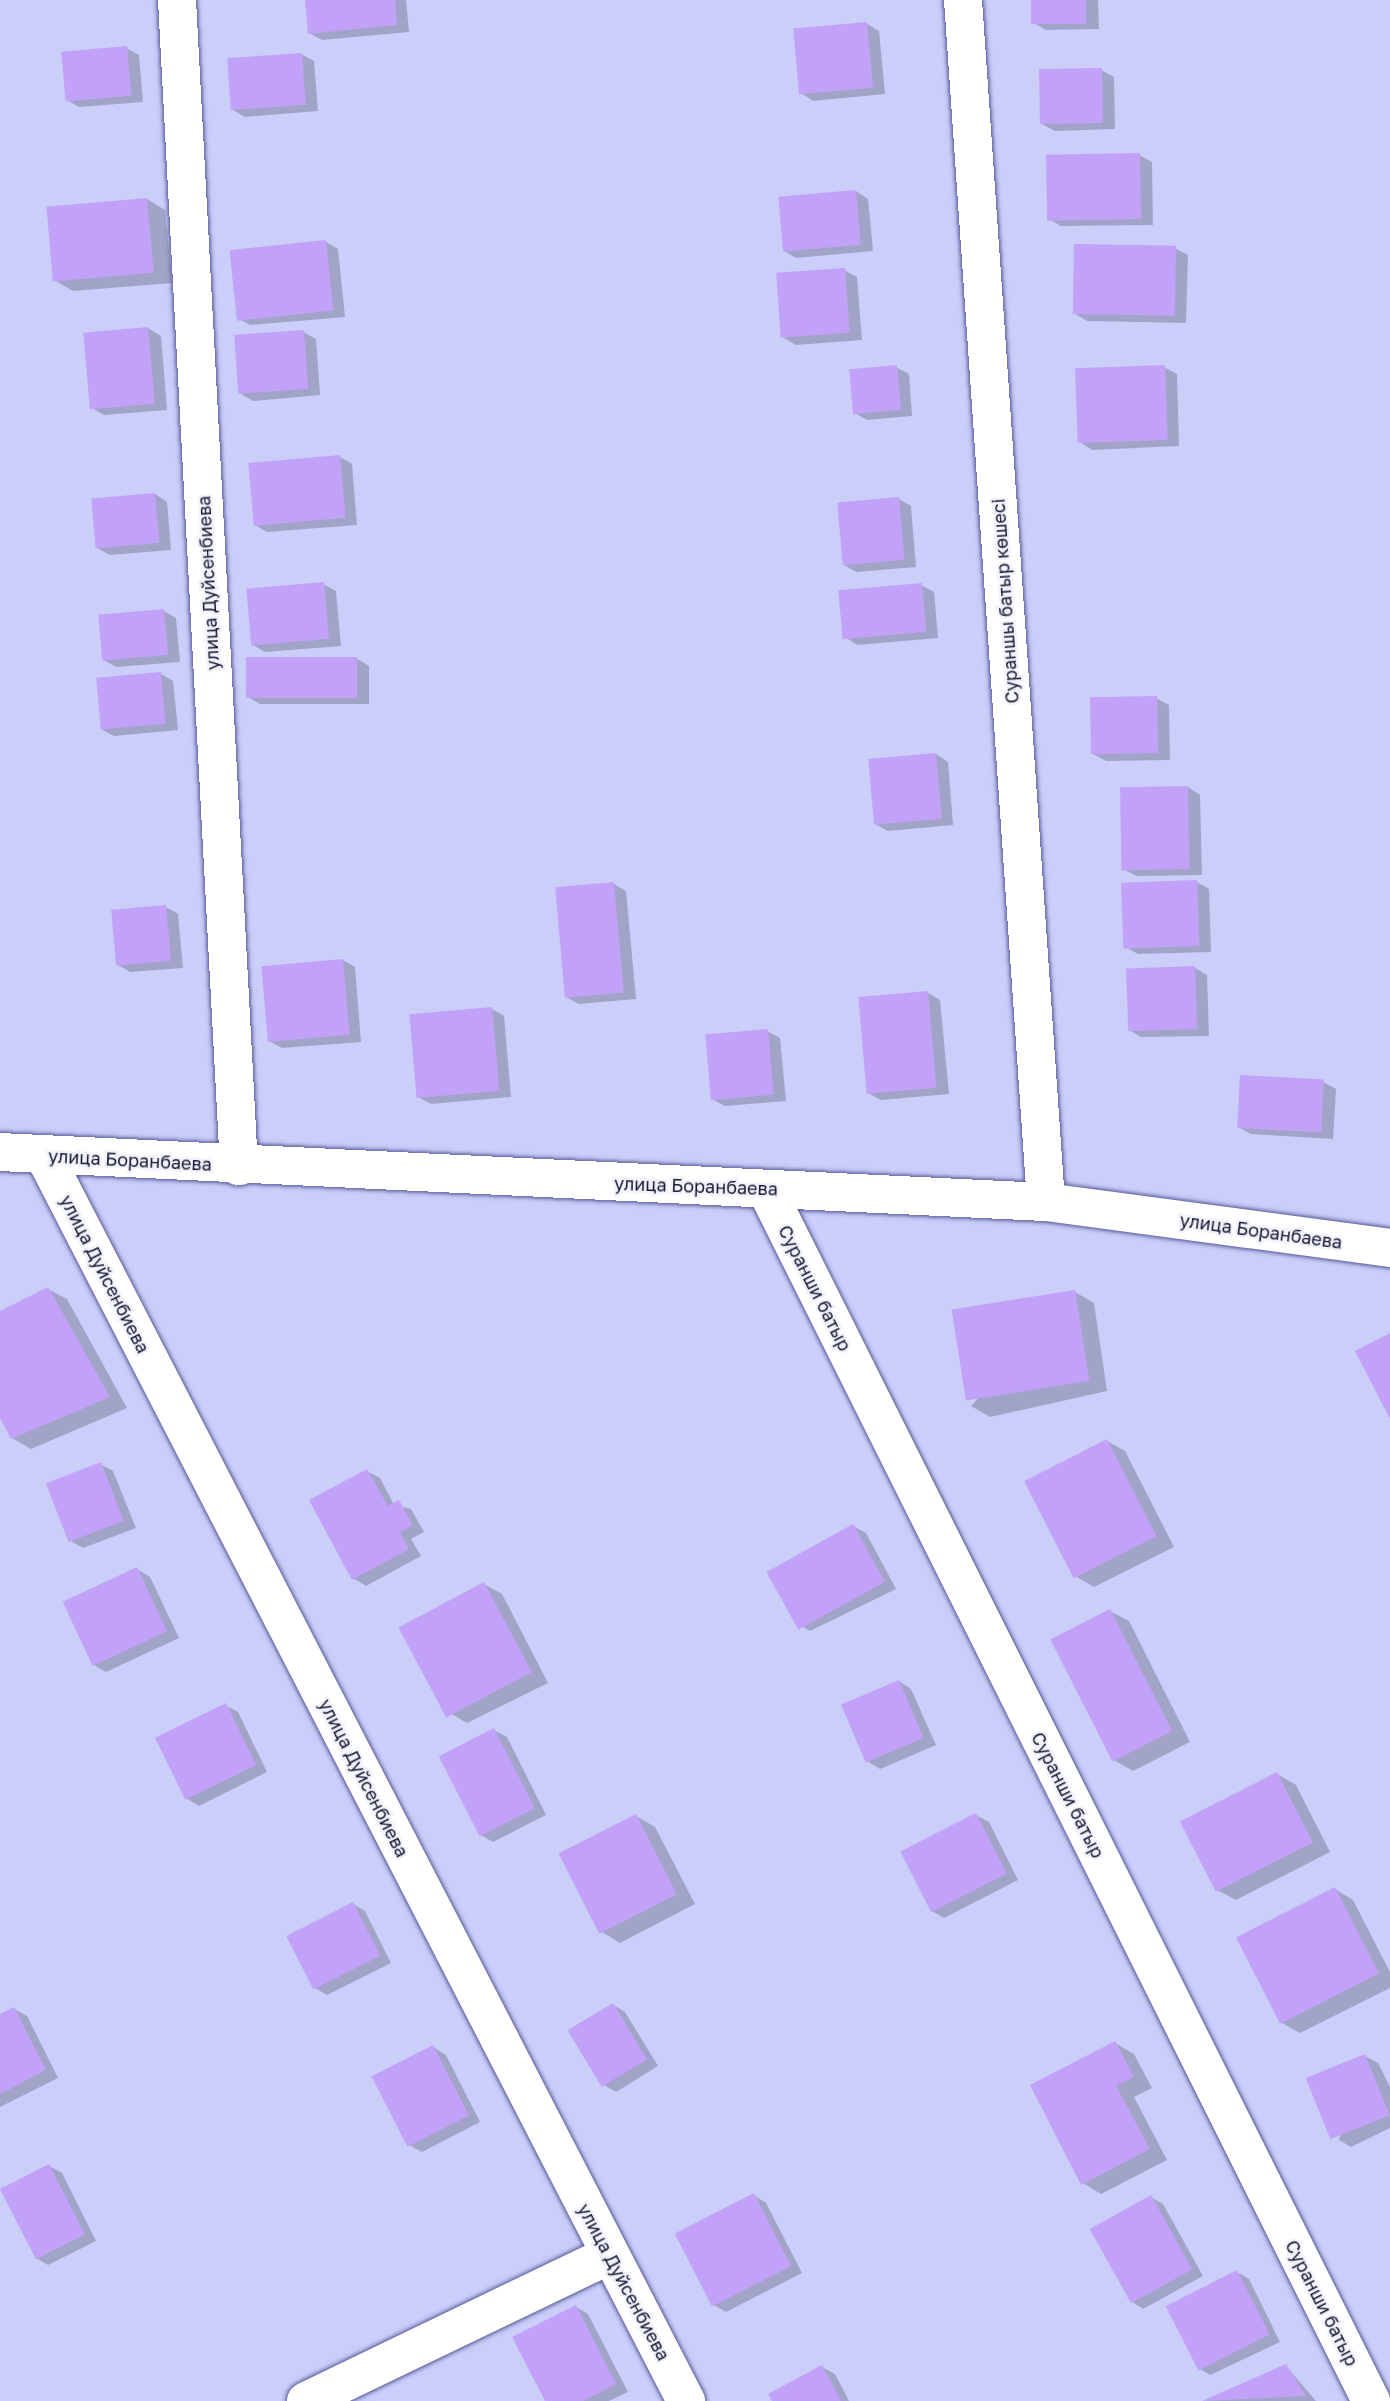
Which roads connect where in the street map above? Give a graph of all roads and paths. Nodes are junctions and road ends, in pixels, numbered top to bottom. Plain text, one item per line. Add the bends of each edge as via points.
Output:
1 (177, 0) edge
2 (963, 0) edge
3 (0, 1152) edge
4 (44, 1155) junction
5 (239, 1166) junction
6 (766, 1189) junction
7 (1046, 1202) junction
8 (1390, 1248) edge
9 (609, 2255) junction
10 (306, 2401) edge
11 (686, 2401) edge
12 (1371, 2401) edge

1 - 5 street, улица Дуйсенбиева
2 - 7 street, Сураншы батыр көшесі
3 - 4 street, улица Боранбаева
4 - 5 street, улица Боранбаева
4 - 9 street, улица Дуйсенбиева
5 - 6 street, улица Боранбаева
6 - 7 street, улица Боранбаева
6 - 12 street, Суранши батыр
7 - 8 street, улица Боранбаева
9 - 10 street
9 - 11 street, улица Дуйсенбиева

